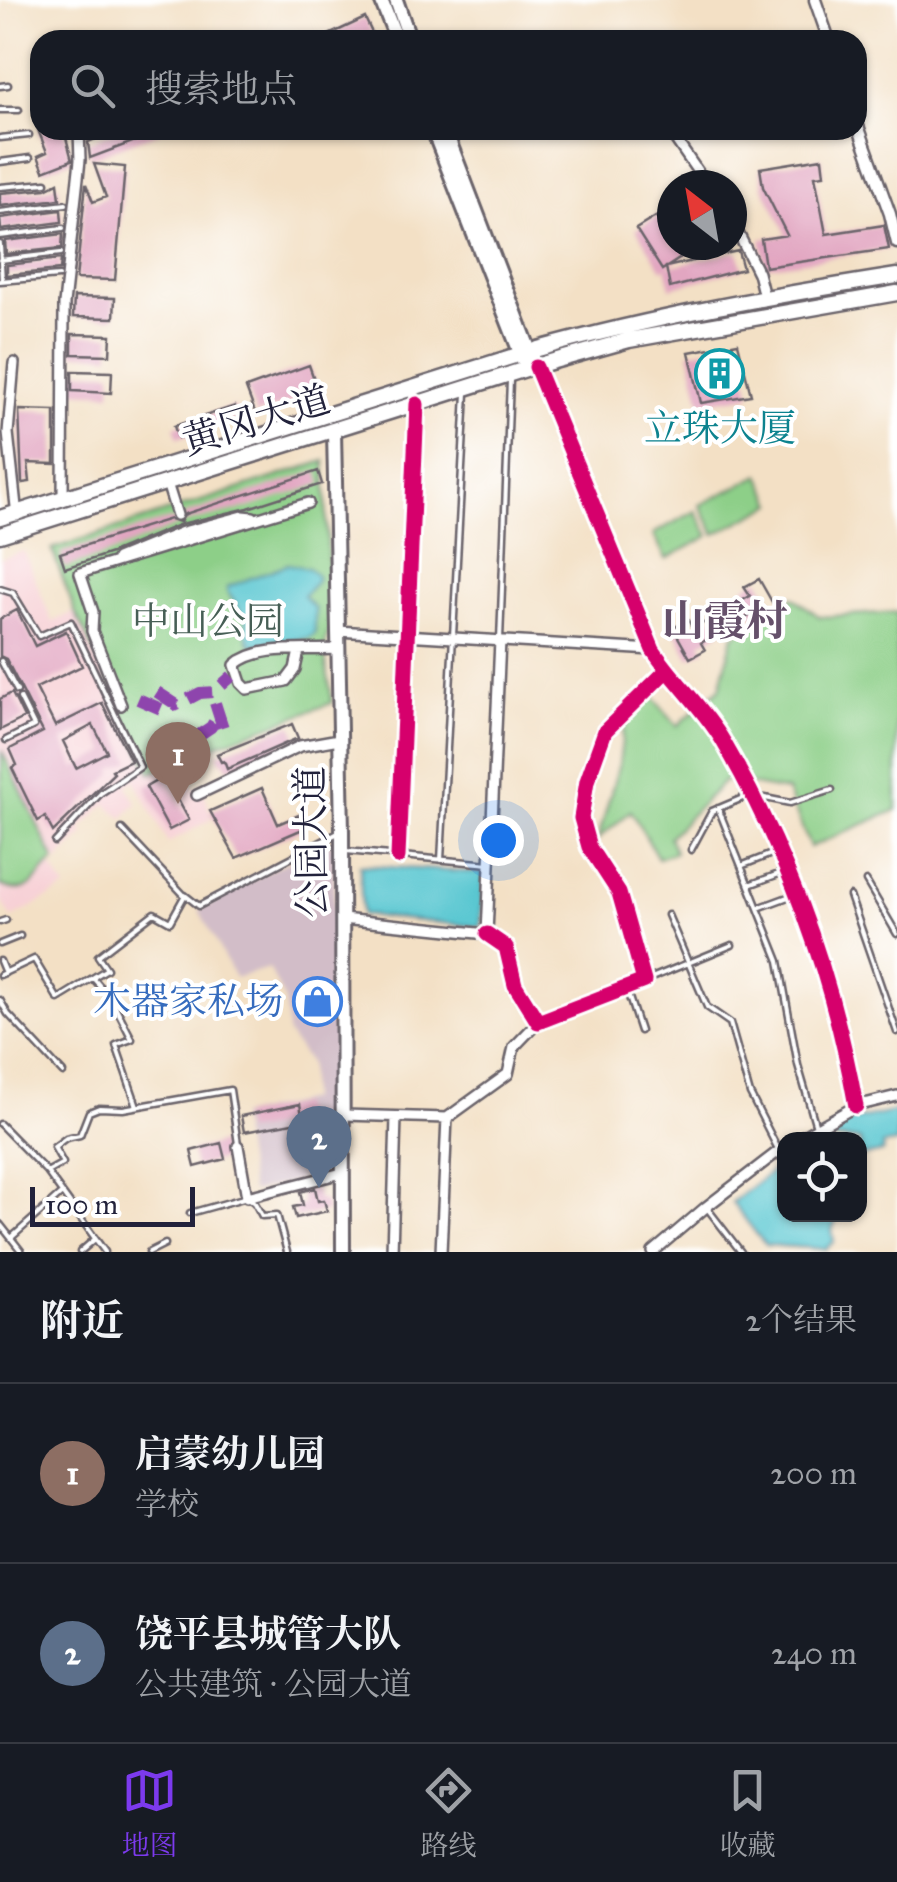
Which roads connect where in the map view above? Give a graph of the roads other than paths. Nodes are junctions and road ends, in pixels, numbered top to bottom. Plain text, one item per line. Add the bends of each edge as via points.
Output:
1 (381, 0) edge
2 (396, 0) edge
3 (815, 0) edge
4 (392, 30) edge
5 (406, 30) edge
6 (825, 30) edge
7 (8, 85) dead end
8 (0, 86) edge
9 (0, 110) edge
10 (19, 110) dead end
11 (29, 135) dead end
12 (0, 138) edge
13 (79, 140) edge
14 (437, 140) edge
15 (448, 140) edge
16 (676, 140) edge
17 (863, 140) edge
18 (30, 158) dead end
19 (0, 162) edge
20 (697, 170) edge
21 (46, 183) dead end
22 (0, 187) edge
23 (66, 204) dead end
24 (0, 212) edge
25 (63, 228) dead end
26 (0, 236) edge
27 (897, 242) edge
28 (0, 244) edge
29 (747, 251) edge
30 (61, 253) dead end
31 (0, 260) edge
32 (58, 276) dead end
33 (897, 276) edge
34 (1, 281) edge
35 (897, 292) edge
36 (764, 296) dead end
37 (533, 362) junction
38 (14, 363) dead end
39 (510, 375) dead end
40 (466, 388) dead end
41 (418, 404) dead end
42 (334, 431) dead end
43 (166, 480) dead end
44 (63, 500) dead end
45 (308, 503) dead end
46 (177, 515) dead end
47 (17, 516) dead end
48 (0, 518) edge
49 (0, 535) edge
50 (0, 589) edge
51 (337, 631) junction
52 (408, 635) junction
53 (454, 637) junction
54 (500, 640) junction
55 (336, 649) junction
56 (653, 650) junction
57 (299, 651) junction
58 (2, 661) edge
59 (666, 671) junction
60 (16, 691) dead end
61 (20, 698) dead end
62 (122, 706) dead end
63 (340, 739) junction
64 (6, 740) dead end
65 (832, 790) dead end
66 (197, 795) dead end
67 (750, 796) junction
68 (718, 808) junction
69 (122, 829) dead end
70 (342, 831) junction
71 (54, 842) dead end
72 (691, 850) dead end
73 (341, 851) junction
74 (778, 851) junction
75 (398, 856) junction
76 (441, 860) junction
77 (490, 864) junction
78 (741, 866) junction
79 (788, 870) junction
80 (866, 881) dead end
81 (749, 886) junction
82 (797, 894) junction
83 (184, 896) junction
84 (850, 896) dead end
85 (758, 908) junction
86 (668, 916) dead end
87 (342, 920) junction
88 (487, 934) junction
89 (897, 934) edge
90 (20, 936) dead end
91 (0, 944) edge
92 (732, 945) dead end
93 (0, 961) edge
94 (688, 962) junction
95 (2, 974) edge
96 (93, 978) junction
97 (644, 980) junction
98 (626, 988) junction
99 (0, 1000) edge
100 (538, 1022) junction
101 (640, 1031) dead end
102 (897, 1032) edge
103 (63, 1073) dead end
104 (897, 1096) edge
105 (137, 1106) junction
106 (856, 1106) junction
107 (344, 1114) junction
108 (396, 1116) junction
109 (447, 1118) junction
110 (0, 1124) edge
111 (816, 1127) junction
112 (808, 1132) edge
113 (777, 1140) edge
114 (238, 1146) joint
115 (777, 1153) edge
116 (47, 1172) junction
117 (342, 1173) junction
118 (62, 1193) junction
119 (247, 1197) junction
120 (706, 1206) junction
121 (190, 1213) dead end
122 (0, 1224) edge
123 (11, 1238) junction
124 (95, 1239) junction
125 (165, 1244) dead end
126 (22, 1252) edge
127 (80, 1252) edge
128 (105, 1252) edge
129 (149, 1252) edge
130 (288, 1252) edge
131 (344, 1252) edge
132 (392, 1252) edge
133 (441, 1252) edge
134 (654, 1252) edge
135 (742, 1252) edge

1 - 4 main road
2 - 5 main road
3 - 6 street
7 - 8 lane
9 - 10 lane
11 - 12 lane
13 - 44 street via 64,304
14 - 37 main road
15 - 37 main road
16 - 20 street
17 - 27 street
18 - 19 lane
21 - 22 lane
23 - 24 lane
25 - 26 lane
28 - 31 lane
29 - 36 street
30 - 31 lane
31 - 34 lane
32 - 34 lane
33 - 37 main road, 黄冈大道 via 624,325
35 - 37 main road, 黄冈大道
37 - 48 main road, 黄冈大道
37 - 49 main road, 黄冈大道
37 - 56 street
38 - 47 street via 8,432
39 - 54 lane
40 - 53 lane
41 - 52 street
42 - 51 main road, 公园大道
43 - 46 street
45 - 62 street via 183,532 80,573 92,631
50 - 71 lane via 14,593 39,636 70,622 140,767 102,793
51 - 52 street
51 - 55 main road, 公园大道
52 - 53 street
52 - 75 street
53 - 54 street
53 - 76 lane
54 - 56 street
54 - 77 street
55 - 57 street
55 - 63 main road, 公园大道
56 - 59 street
57 - 57 street via 286,681 247,689 241,683 235,664 246,656
58 - 60 lane
59 - 67 street via 708,717
59 - 97 street via 605,731 581,818 589,847 619,893
61 - 64 lane via 34,726
63 - 66 street via 300,746
63 - 70 main road, 公园大道
65 - 67 lane via 790,802
67 - 68 lane
67 - 74 street
68 - 72 lane
68 - 78 lane
69 - 83 lane
70 - 73 main road, 公园大道
70 - 83 lane via 199,906
73 - 75 lane
73 - 87 main road, 公园大道
74 - 78 lane
74 - 79 street
75 - 76 lane
76 - 77 lane
77 - 88 street
78 - 81 lane
79 - 81 lane
79 - 82 street
80 - 89 lane
81 - 85 lane
82 - 85 lane
82 - 106 street via 844,1039
83 - 96 lane via 170,922 154,912 98,956 107,969
84 - 102 lane
85 - 111 lane via 779,962
86 - 94 lane
87 - 88 street
87 - 107 main road, 公园大道
88 - 100 street via 506,947 515,985
90 - 91 lane
92 - 94 lane
93 - 95 lane
94 - 97 lane
94 - 113 lane via 707,1007 730,1023 750,1094
95 - 96 lane via 34,960 58,999
96 - 105 lane via 132,1039 116,1046
97 - 98 street
98 - 100 street
98 - 101 lane
99 - 103 lane
100 - 109 street via 514,1047 508,1074
104 - 106 street
105 - 114 lane via 230,1090
105 - 116 lane via 89,1112 80,1136 54,1148 63,1163
106 - 111 street
107 - 108 street
107 - 117 main road, 公园大道
108 - 109 street
108 - 132 street
109 - 133 street
110 - 116 lane
111 - 112 street
114 - 119 street
115 - 120 street
116 - 118 lane
117 - 119 street
117 - 131 main road, 公园大道
118 - 123 lane
118 - 124 lane
119 - 121 lane
119 - 130 lane via 262,1216 277,1216
120 - 134 street
120 - 135 lane
122 - 123 lane
123 - 126 lane
124 - 127 lane
124 - 128 lane
125 - 129 lane

